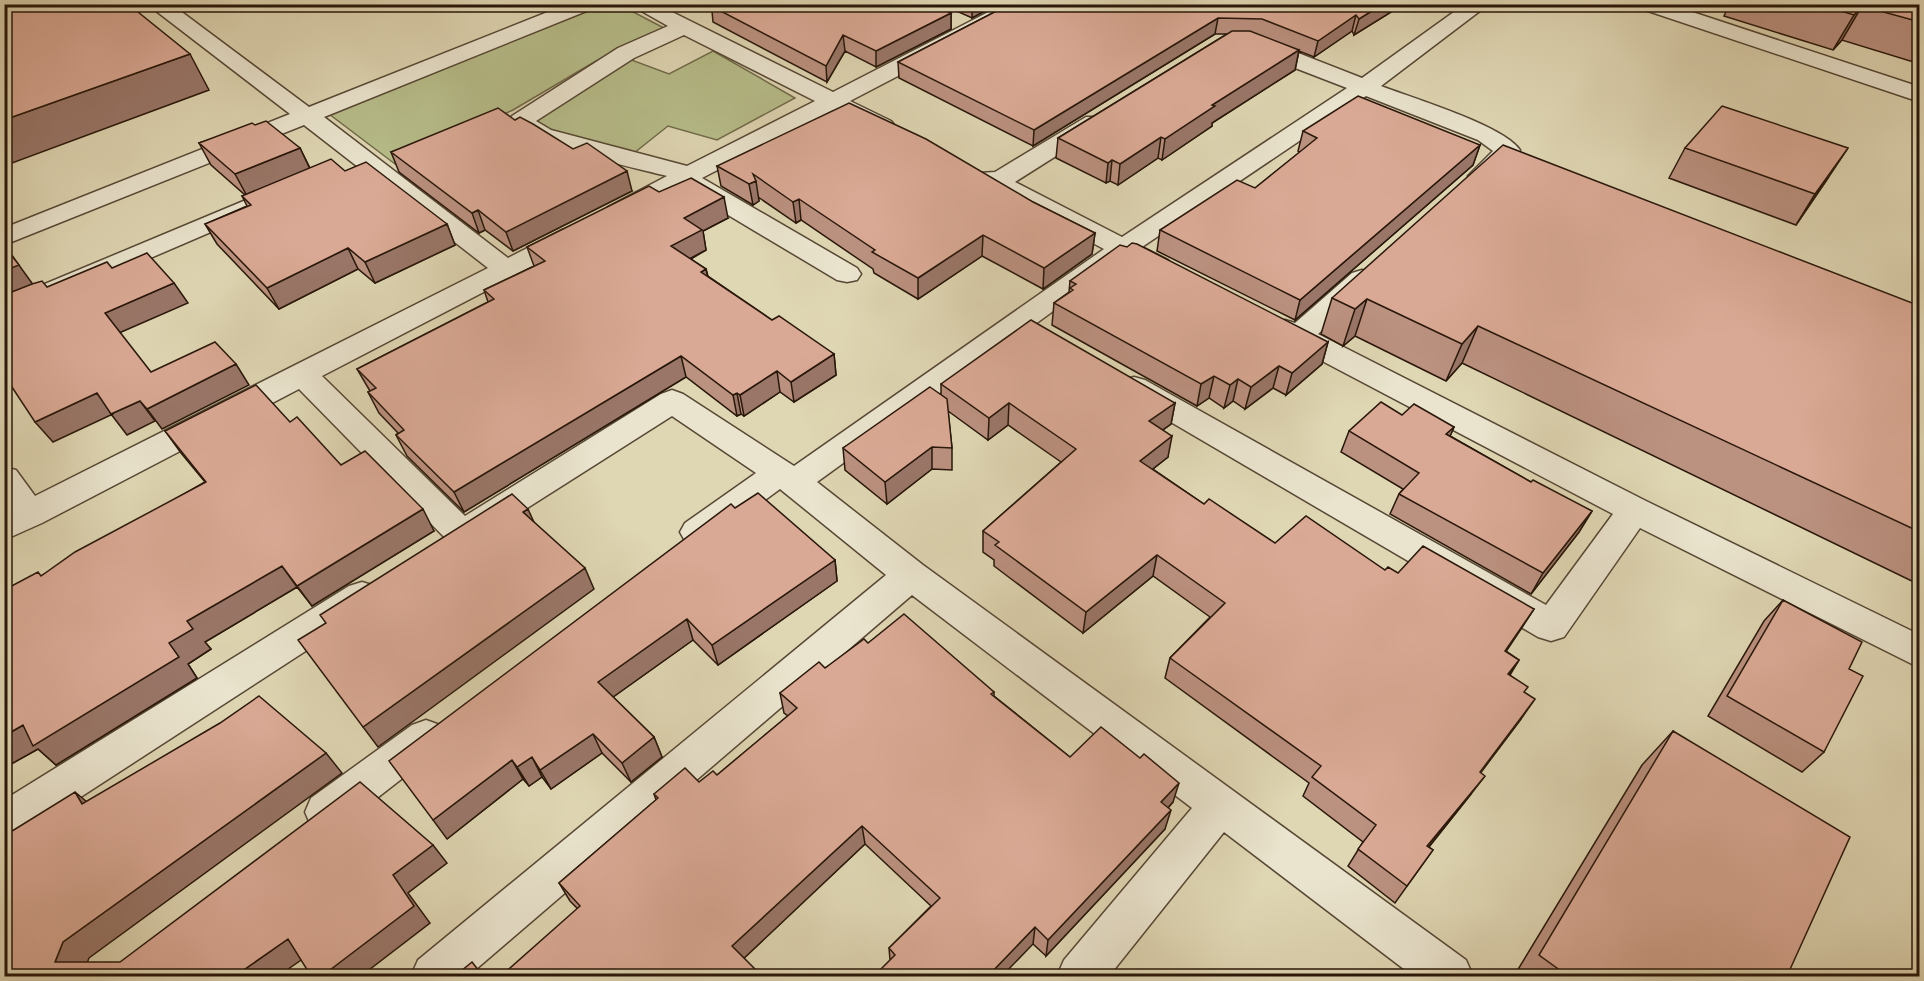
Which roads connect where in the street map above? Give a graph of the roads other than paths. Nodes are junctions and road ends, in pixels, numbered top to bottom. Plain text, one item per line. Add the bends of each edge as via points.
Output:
1 (157, 4) edge
2 (587, 4) edge
3 (639, 4) edge
4 (1021, 4) edge
5 (1479, 4) edge
6 (1646, 4) edge
7 (948, 18) edge
8 (684, 27) junction
9 (973, 28) junction
10 (1233, 41) edge
11 (1363, 88) junction
12 (1920, 95) edge
13 (828, 101) junction
14 (1115, 109) edge
15 (308, 115) junction
16 (912, 141) edge
17 (965, 167) edge
18 (688, 176) junction
19 (996, 182) junction
20 (1464, 189) edge
21 (264, 201) edge
22 (4, 237) edge
23 (1123, 248) junction
24 (1377, 266) edge
25 (504, 270) junction
26 (847, 274) dead end
27 (1185, 279) edge
28 (4, 312) edge
29 (1257, 315) edge
30 (1021, 322) junction
31 (1298, 336) junction
32 (1052, 340) edge
33 (1104, 370) edge
34 (302, 374) junction
35 (787, 477) junction
36 (4, 479) edge
37 (1634, 510) junction
38 (17, 520) edge
39 (669, 553) edge
40 (910, 575) junction
41 (392, 577) edge
42 (1920, 653) edge
43 (452, 718) edge
44 (1219, 806) junction
45 (4, 823) edge
46 (300, 832) edge
47 (434, 976) edge
48 (1080, 976) edge
49 (1450, 976) edge

1 - 15 street
2 - 15 street
3 - 8 street
4 - 9 street
5 - 11 street
6 - 12 street
7 - 9 street
8 - 13 street
8 - 18 street via 626,53 520,121 543,135
9 - 13 street
10 - 11 street via 1250,42
11 - 20 street via 1486,135 1508,150
11 - 23 street
13 - 16 street
13 - 18 street
14 - 19 street
15 - 22 street
15 - 25 street via 350,163 493,257
17 - 19 street
18 - 25 street
18 - 26 street
19 - 23 street
21 - 28 street
23 - 27 street
23 - 30 street
24 - 31 street
25 - 34 street
29 - 31 street
30 - 32 street
30 - 35 street
31 - 37 street
33 - 37 street via 1551,626
34 - 35 street via 446,542 672,401
34 - 38 street
35 - 39 street
35 - 40 street
36 - 38 street
37 - 42 street
40 - 44 street
40 - 47 street
41 - 45 street
43 - 46 street
44 - 48 street
44 - 49 street

